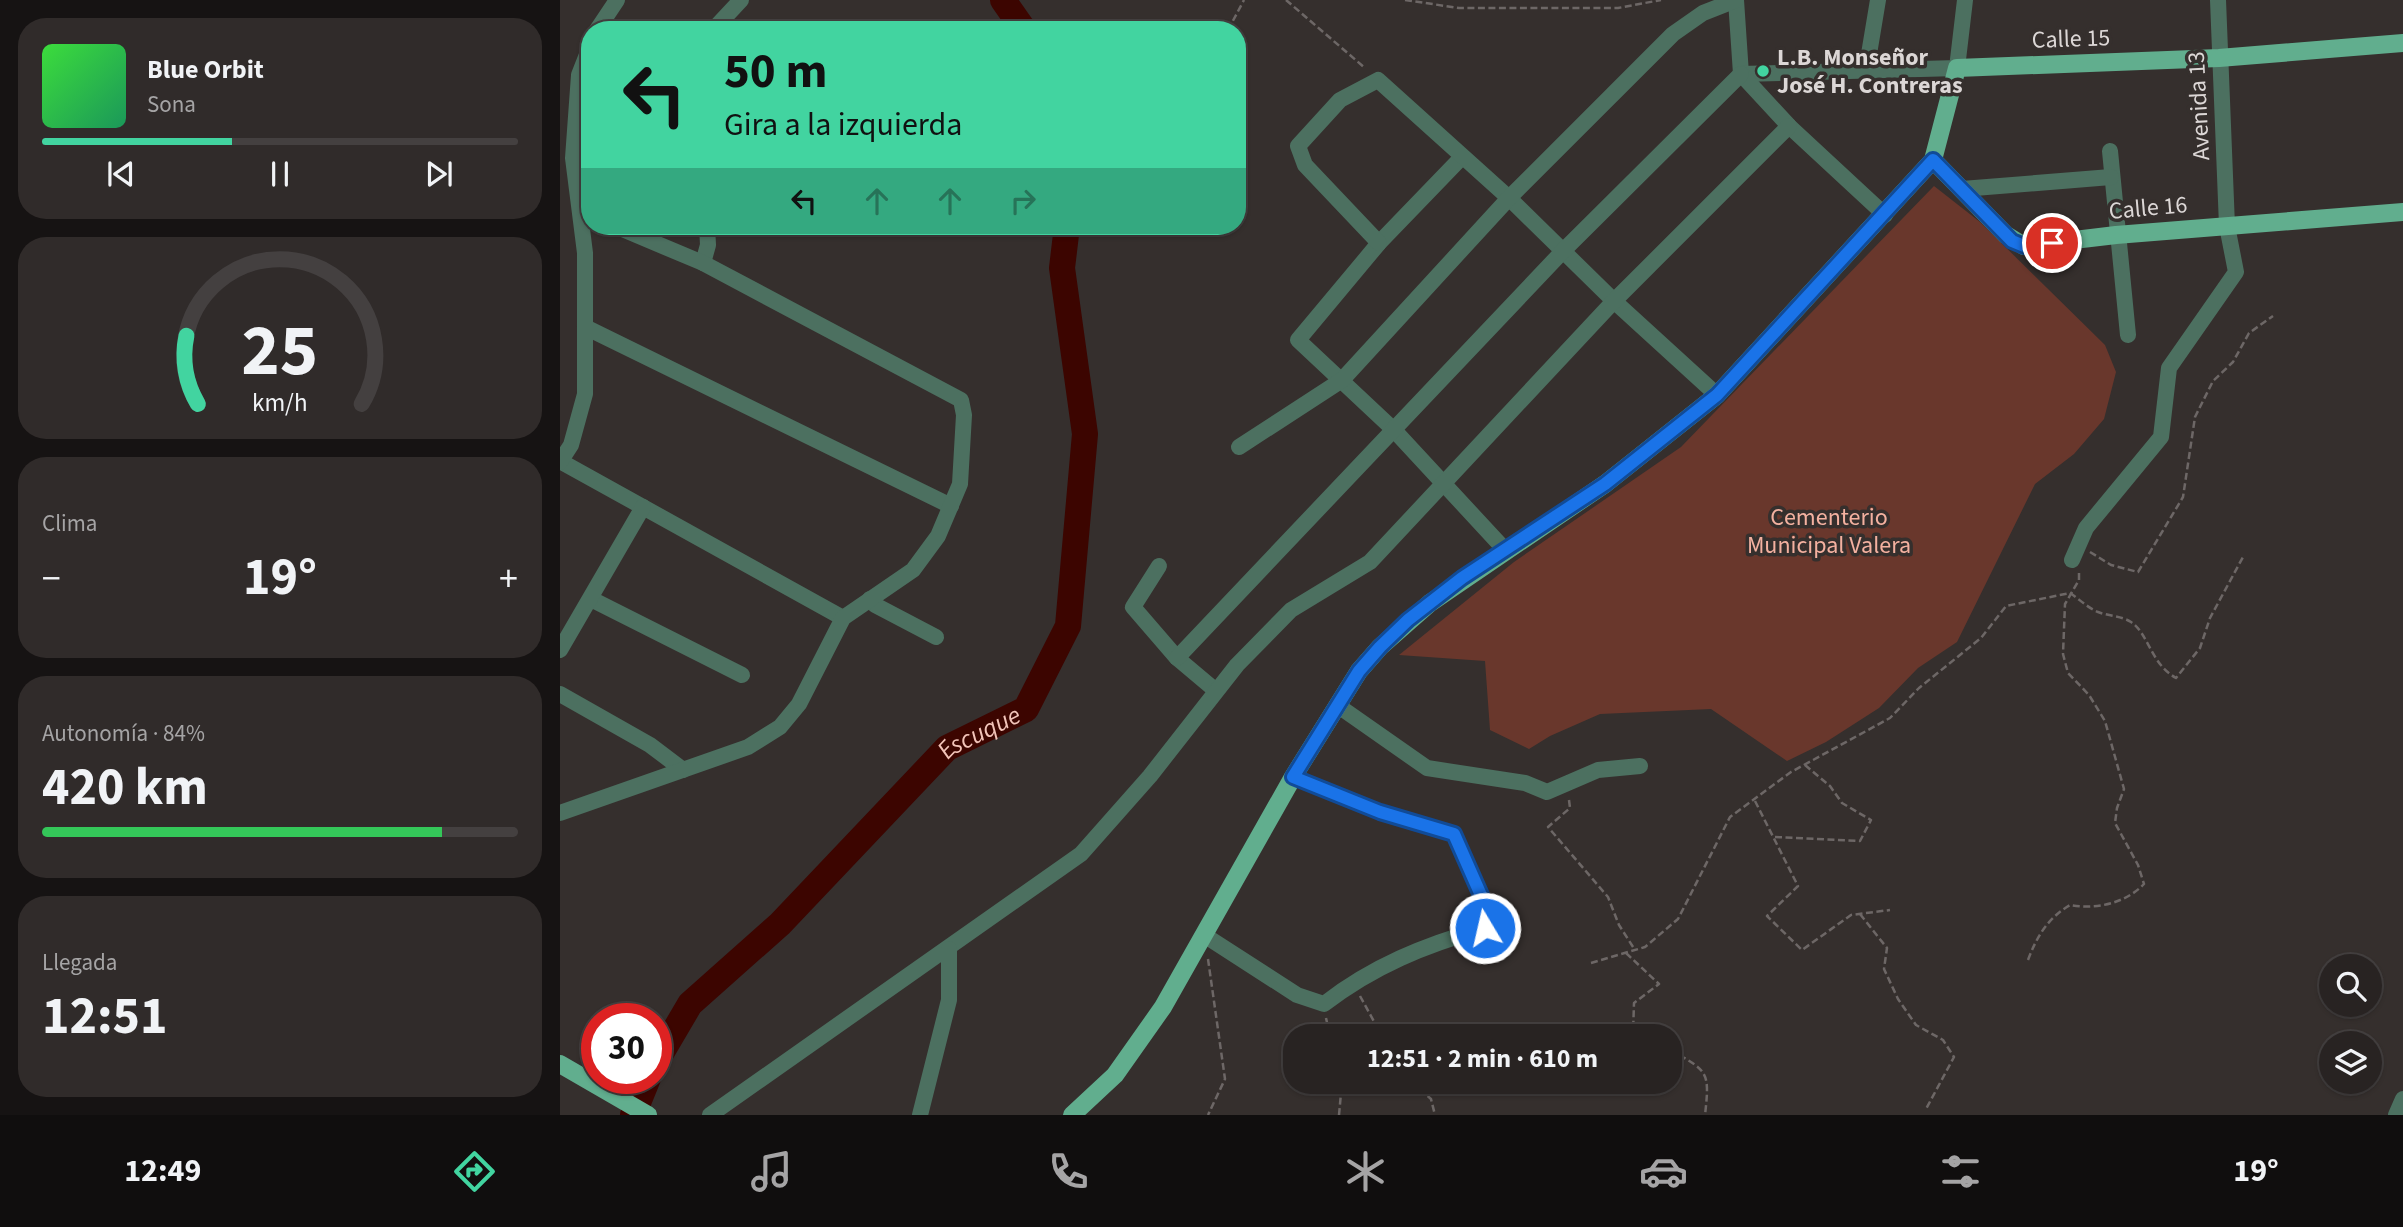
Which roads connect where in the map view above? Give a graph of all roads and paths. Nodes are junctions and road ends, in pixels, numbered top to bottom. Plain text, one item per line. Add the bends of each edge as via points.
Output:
1 (617, 0) edge
2 (741, 0) edge
3 (1244, 0) edge
4 (1286, 0) edge
5 (1405, 0) edge
6 (1661, 0) edge
7 (1736, 0) edge
8 (1878, 0) edge
9 (1965, 0) edge
10 (2218, 0) edge
11 (603, 21) edge
12 (721, 21) edge
13 (1233, 21) edge
14 (2403, 43) edge
15 (2219, 58) junction
16 (1957, 68) junction
17 (581, 70) edge
18 (1866, 72) junction
19 (1741, 74) junction
20 (1378, 80) junction
21 (581, 100) edge
22 (1789, 126) junction
23 (581, 132) edge
24 (2110, 151) dead end
25 (1462, 157) junction
26 (1933, 160) junction
27 (2111, 177) junction
28 (1962, 189) junction
29 (581, 197) edge
30 (1509, 198) junction
31 (2403, 212) edge
32 (1885, 215) junction
33 (2227, 226) junction
34 (585, 235) edge
35 (636, 235) edge
36 (707, 235) edge
37 (2116, 235) junction
38 (1379, 243) junction
39 (1563, 251) junction
40 (703, 263) junction
41 (1614, 301) junction
42 (2273, 316) dead end
43 (585, 327) junction
44 (2128, 335) dead end
45 (1342, 380) junction
46 (1717, 395) junction
47 (1394, 430) junction
48 (565, 443) edge
49 (1239, 447) dead end
50 (560, 462) edge
51 (1443, 480) junction
52 (951, 506) junction
53 (643, 507) junction
54 (1506, 551) junction
55 (2075, 552) junction
56 (2243, 557) dead end
57 (1159, 566) dead end
58 (2070, 593) junction
59 (591, 599) junction
60 (870, 599) junction
61 (843, 618) junction
62 (936, 637) dead end
63 (560, 650) edge
64 (1177, 657) junction
65 (742, 675) dead end
66 (1214, 690) junction
67 (560, 694) edge
68 (1337, 705) junction
69 (1805, 765) junction
70 (1640, 766) dead end
71 (683, 769) junction
72 (1293, 777) junction
73 (1561, 785) junction
74 (1755, 801) junction
75 (560, 813) edge
76 (1776, 837) junction
77 (1889, 910) dead end
78 (1860, 914) junction
79 (1204, 935) junction
80 (949, 949) junction
81 (1635, 950) junction
82 (1626, 953) junction
83 (2028, 960) dead end
84 (1591, 962) dead end
85 (1352, 982) junction
86 (1324, 1004) junction
87 (1328, 1024) edge
88 (1375, 1024) edge
89 (1633, 1024) edge
90 (1682, 1056) edge
91 (560, 1064) edge
92 (1341, 1094) edge
93 (1425, 1094) edge
94 (2403, 1099) edge
95 (1926, 1109) dead end
96 (648, 1115) edge
97 (710, 1115) edge
98 (920, 1115) edge
99 (1072, 1115) edge
100 (1208, 1115) edge
101 (1339, 1115) edge
102 (1435, 1115) edge
103 (1705, 1115) edge
104 (2396, 1115) edge

1 - 11 street
2 - 12 street
3 - 13 path
4 - 20 path
5 - 6 path via 1459,8 1618,8
7 - 19 street
7 - 30 street via 1703,13 1673,34
8 - 18 street
9 - 16 street
10 - 15 street, Avenida 13
14 - 15 main road, Calle 15
15 - 16 main road, Calle 15
15 - 33 street, Avenida 13
16 - 18 street, Calle 15
16 - 26 main road
17 - 21 street
18 - 19 street, Calle 15
19 - 22 street
19 - 39 street
20 - 25 street
20 - 38 street via 1340,100 1298,146 1305,166
22 - 32 street
22 - 41 street
23 - 29 street via 573,158
24 - 27 street
25 - 30 street
25 - 38 street
26 - 28 main road, Calle 16
26 - 32 main road
27 - 28 street
27 - 37 street
28 - 37 main road, Calle 16 via 2006,235 2024,246
30 - 39 street
30 - 45 street
31 - 33 main road, Calle 16
32 - 46 main road
33 - 37 main road, Calle 16
33 - 55 street, Avenida 13 via 2236,272 2169,368 2161,437 2086,528
34 - 43 street
35 - 40 street
36 - 40 street
37 - 44 street
38 - 45 street via 1298,340
39 - 41 street
39 - 47 street
40 - 52 street via 961,400 960,484
41 - 46 street
41 - 51 street
42 - 55 path via 2249,333 2233,362 2213,381 2195,417 2183,497 2138,572
43 - 48 street via 585,394
43 - 52 street
45 - 47 street
45 - 49 street
46 - 54 main road via 1605,484
47 - 51 street
47 - 64 street
48 - 50 street
50 - 53 street
51 - 54 street
51 - 66 street via 1370,562 1292,610
52 - 60 street via 938,536 913,570
53 - 59 street
53 - 61 street
54 - 68 main road via 1408,620 1359,671
55 - 58 path via 2079,580
56 - 58 path via 2210,618 2200,648 2176,678 2152,655 2130,621 2095,611
57 - 64 street via 1133,607
58 - 69 path via 2006,606 1981,638 1890,718
58 - 83 path via 2065,604 2068,673 2105,721 2124,789 2115,823 2144,884 2131,897 2087,908 2070,905 2053,916
59 - 63 street
59 - 65 street
60 - 61 street
60 - 62 street via 875,606
61 - 71 street via 799,704 780,727 748,747
64 - 66 street
66 - 80 street via 1150,776 1081,854
67 - 71 street
68 - 72 main road
68 - 73 street via 1427,768 1525,783 1547,792
69 - 74 path
69 - 76 path via 1842,803 1871,820 1860,841
70 - 73 street via 1598,770
71 - 75 street
72 - 79 main road
72 - 85 street via 1380,812 1454,834 1484,902 1485,928 1391,960
73 - 81 path via 1570,808 1548,827 1608,897
74 - 76 path
74 - 81 path via 1730,817 1678,919
76 - 78 path via 1798,886 1767,916 1802,950 1851,915
77 - 78 path
78 - 95 path via 1887,948 1884,970 1898,999 1916,1025 1943,1040 1954,1057
79 - 86 street via 1297,995
79 - 99 main road via 1163,1007 1115,1075
79 - 100 path via 1225,1079
80 - 97 street
80 - 98 street via 949,1000
81 - 82 path
82 - 84 path
82 - 89 path via 1659,984 1634,1003
85 - 86 street
85 - 88 path
86 - 87 path
90 - 103 path via 1698,1065 1709,1082
91 - 96 main road
92 - 101 path
93 - 102 path
94 - 104 street

